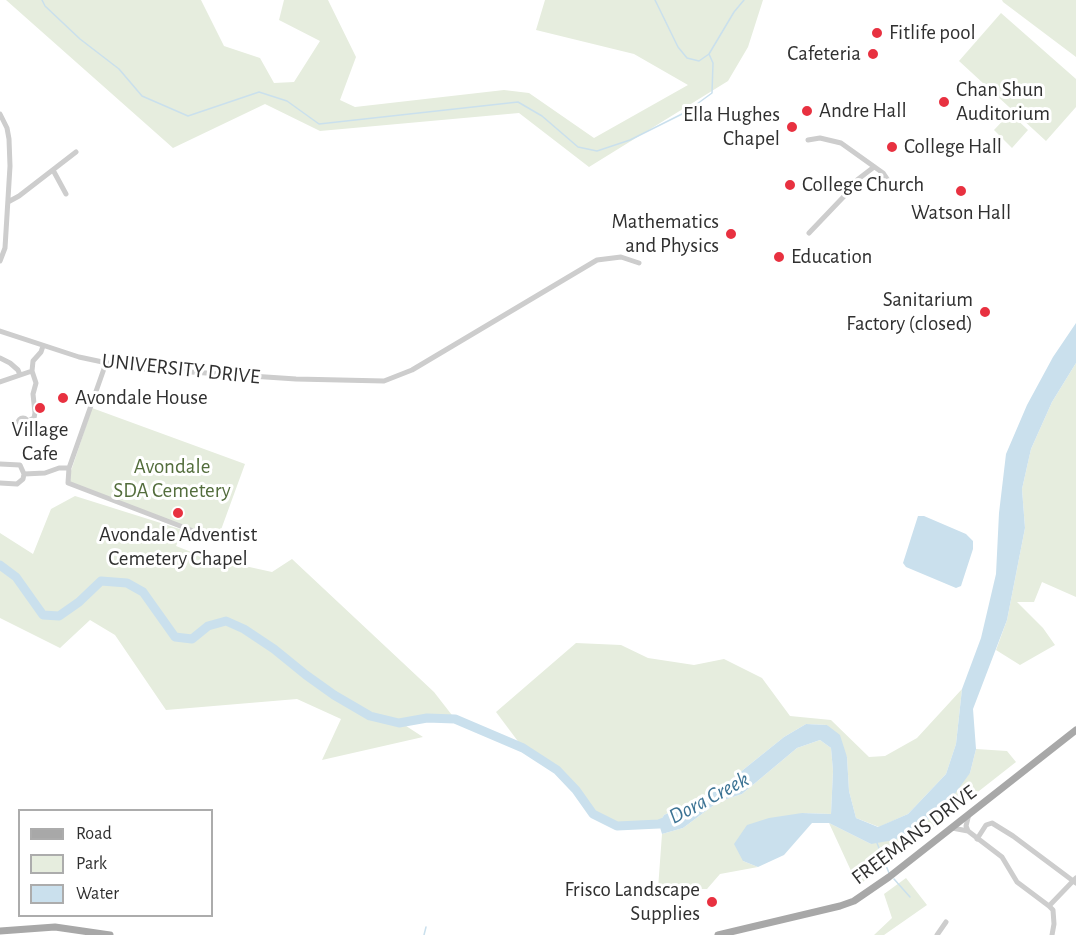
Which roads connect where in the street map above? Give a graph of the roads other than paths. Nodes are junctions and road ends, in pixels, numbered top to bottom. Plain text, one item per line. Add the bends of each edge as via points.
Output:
1 (0, 114) edge
2 (808, 140) dead end
3 (76, 152) dead end
4 (874, 167) junction
5 (54, 170) junction
6 (858, 180) dead end
7 (893, 188) dead end
8 (851, 189) dead end
9 (66, 194) dead end
10 (8, 202) junction
11 (809, 233) dead end
12 (0, 261) edge
13 (639, 263) dead end
14 (0, 331) edge
15 (43, 346) junction
16 (0, 358) edge
17 (106, 363) junction
18 (32, 371) junction
19 (20, 375) junction
20 (0, 382) edge
21 (28, 421) dead end
22 (0, 464) edge
23 (69, 468) junction
24 (24, 474) junction
25 (0, 483) edge
26 (209, 537) dead end
27 (1076, 730) edge
28 (969, 814) junction
29 (952, 828) junction
30 (968, 831) junction
31 (977, 839) junction
32 (1075, 880) edge
33 (1049, 906) junction
34 (946, 922) dead end
35 (0, 931) edge
36 (111, 935) edge
37 (718, 935) edge
38 (936, 935) edge
39 (1052, 935) edge

1 - 10 street via 9,139
2 - 4 street via 820,138 841,143
3 - 5 street
4 - 6 street
4 - 7 street
5 - 9 street
5 - 10 street
8 - 11 street
10 - 12 street via 5,248
13 - 17 street, UNIVERSITY DRIVE via 621,257 597,260 411,370 384,381 172,371
14 - 15 street, UNIVERSITY DRIVE
15 - 17 street, UNIVERSITY DRIVE
15 - 18 street via 33,361
16 - 19 street
17 - 23 street
18 - 19 street
18 - 21 street via 36,383 35,413
19 - 20 street
22 - 24 street via 20,465
23 - 24 street
23 - 26 street via 67,480 71,485
24 - 25 street via 17,484
27 - 28 main road, FREEMANS DRIVE
28 - 29 main road, FREEMANS DRIVE
28 - 30 street
29 - 30 street
29 - 37 main road, FREEMANS DRIVE via 889,878 847,904
30 - 31 street
31 - 32 street via 986,825 992,823
31 - 33 street via 1002,857 1017,882
32 - 33 street
33 - 39 street via 1053,910
34 - 38 street
35 - 36 main road via 55,927

